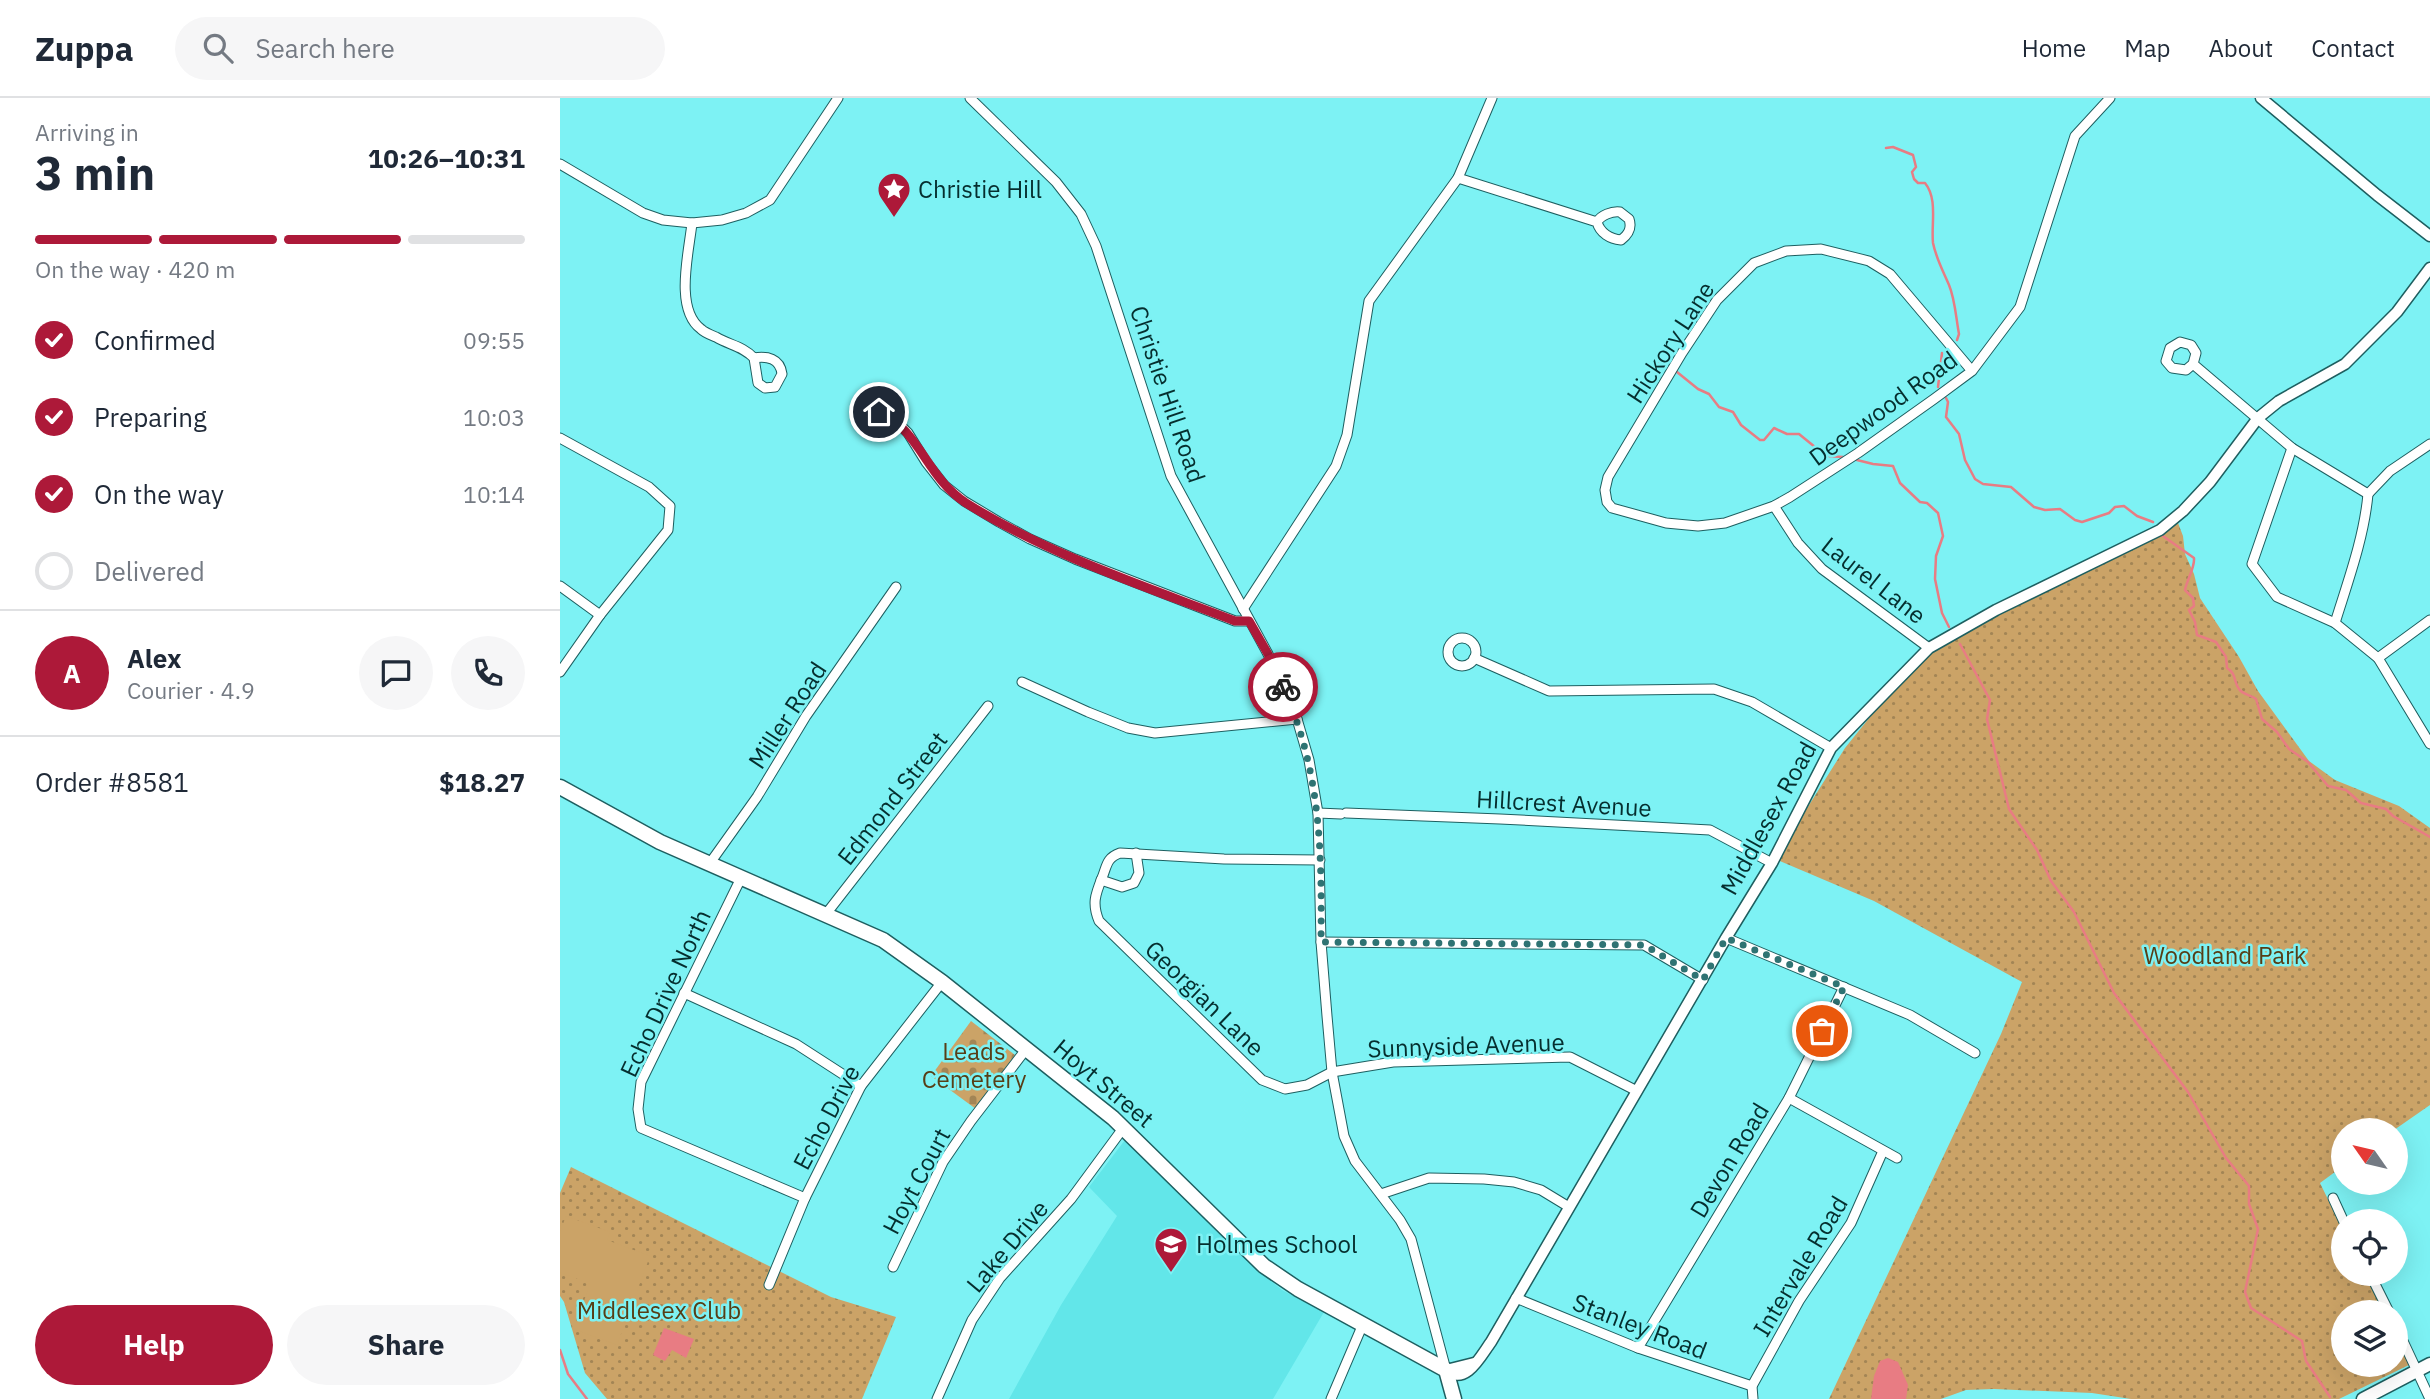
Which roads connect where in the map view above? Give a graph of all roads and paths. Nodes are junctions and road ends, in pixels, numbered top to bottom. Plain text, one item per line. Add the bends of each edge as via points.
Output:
1 (838, 98) edge
2 (970, 98) edge
3 (1492, 98) edge
4 (2110, 98) edge
5 (2261, 98) edge
6 (560, 164) edge
7 (1458, 178) junction
8 (1597, 222) dead end
9 (692, 223) junction
10 (2430, 236) edge
11 (2430, 268) edge
12 (754, 358) dead end
13 (2193, 365) dead end
14 (1972, 371) junction
15 (864, 406) dead end
16 (2258, 418) junction
17 (560, 438) edge
18 (2430, 444) edge
19 (2292, 448) junction
20 (2368, 494) junction
21 (1607, 502) joint
22 (1774, 506) junction
23 (560, 586) edge
24 (896, 587) dead end
25 (1243, 609) junction
26 (600, 615) junction
27 (2430, 620) edge
28 (1249, 621) junction
29 (2335, 623) junction
30 (1929, 648) junction
31 (1474, 658) dead end
32 (2378, 658) junction
33 (560, 672) edge
34 (1022, 682) dead end
35 (988, 706) dead end
36 (1297, 719) junction
37 (2430, 744) edge
38 (1831, 748) junction
39 (560, 787) edge
40 (1318, 813) junction
41 (1136, 853) junction
42 (1320, 860) junction
43 (710, 863) junction
44 (1772, 863) junction
45 (741, 878) junction
46 (1101, 880) junction
47 (826, 914) junction
48 (1726, 938) junction
49 (1321, 942) junction
50 (1703, 980) junction
51 (942, 982) junction
52 (1844, 987) junction
53 (684, 993) junction
54 (1027, 1048) junction
55 (1975, 1053) dead end
56 (1332, 1072) junction
57 (861, 1086) junction
58 (1637, 1091) junction
59 (1789, 1098) junction
60 (1124, 1127) junction
61 (1883, 1151) junction
62 (1897, 1158) dead end
63 (1381, 1194) junction
64 (2333, 1198) dead end
65 (805, 1199) junction
66 (1569, 1207) junction
67 (2338, 1209) edge
68 (893, 1267) dead end
69 (769, 1284) dead end
70 (1516, 1298) junction
71 (1363, 1324) junction
72 (1638, 1348) junction
73 (2408, 1351) edge
74 (2430, 1364) edge
75 (1446, 1370) junction
76 (2418, 1371) junction
77 (1752, 1386) junction
78 (937, 1399) edge
79 (1331, 1399) edge
80 (1454, 1399) edge
81 (1753, 1399) edge
82 (2364, 1399) edge
83 (2430, 1399) edge

1 - 9 street via 770,200 731,218
2 - 25 street, Christie Hill Road via 1056,182 1081,215 1096,246 1171,476
3 - 7 street
4 - 14 street, Deepwood Road via 2076,136 2020,307
5 - 10 street
6 - 9 street via 643,213
7 - 8 street
7 - 25 street via 1369,301 1347,435 1336,466
9 - 12 street via 685,299 690,315 699,329
11 - 16 street, Middlesex Road via 2397,312 2345,364
13 - 16 street
14 - 21 street, Hickory Lane via 1890,274 1870,261 1821,249 1786,251 1754,263 1710,310 1608,477
14 - 22 street, Deepwood Road via 1858,453
15 - 28 street via 893,418 944,485 1030,540 1235,621
16 - 19 street
16 - 30 street, Middlesex Road via 2210,482 2160,530
17 - 26 street via 649,487 670,506 668,530
18 - 20 street via 2390,471
19 - 20 street
19 - 29 street via 2252,564 2277,597
20 - 29 street
21 - 22 street, Deepwood Road via 1622,512 1698,526 1725,523
22 - 30 street, Laurel Lane via 1822,569
23 - 26 street
24 - 43 street, Miller Road
25 - 28 street, Christie Hill Road
26 - 33 street
27 - 32 street
28 - 36 street, Christie Hill Road
29 - 32 street
30 - 38 street, Middlesex Road
31 - 38 street via 1549,691 1714,689 1752,702
32 - 37 street
34 - 36 street via 1118,724 1155,733
35 - 47 street, Edmond Street
36 - 40 street, Christie Hill Road
38 - 44 street, Middlesex Road
39 - 43 main road, Hoyt Street via 660,842
40 - 42 street, Christie Hill Road
40 - 44 street, Hillcrest Avenue via 1710,830
41 - 42 street, Georgian Lane
41 - 46 street, Georgian Lane via 1112,856
41 - 46 street via 1139,873 1134,883 1122,887
42 - 49 street, Christie Hill Road
43 - 45 main road, Hoyt Street
44 - 48 street, Middlesex Road
45 - 47 main road, Hoyt Street
45 - 53 street, Echo Drive North
46 - 56 street, Georgian Lane via 1094,897 1098,921 1262,1080 1285,1089 1307,1085
47 - 51 main road, Hoyt Street via 883,940
48 - 50 street, Middlesex Road
48 - 52 street
49 - 50 street via 1644,945
49 - 56 street, Christie Hill Road
50 - 58 street, Middlesex Road
51 - 54 main road, Hoyt Street
51 - 57 street, Echo Drive
52 - 55 street via 1910,1014
52 - 59 street, Devon Road
53 - 57 street via 796,1044
53 - 65 street, Echo Drive North via 641,1082 641,1128
54 - 60 main road, Hoyt Street
54 - 68 street, Hoyt Court via 943,1162
56 - 58 street, Sunnyside Avenue via 1393,1062 1570,1057
56 - 63 street, Christie Hill Road via 1344,1136 1355,1161
57 - 65 street, Echo Drive
58 - 66 street, Middlesex Road
59 - 61 street
59 - 72 street, Devon Road
60 - 71 main road, Hoyt Street via 1265,1266
60 - 78 street, Lake Drive via 1071,1199 1000,1278 972,1320
61 - 62 street
61 - 77 street, Intervale Road via 1851,1223 1799,1301
63 - 66 street via 1429,1178 1514,1182 1541,1190
63 - 75 street, Christie Hill Road via 1411,1239
64 - 67 street
65 - 69 street, Echo Drive
66 - 70 street, Middlesex Road
70 - 72 street, Stanley Road
70 - 75 street, Middlesex Road via 1474,1363
71 - 75 main road, Hoyt Street
71 - 79 street
72 - 77 street, Stanley Road
73 - 76 street
74 - 76 main road
75 - 80 main road
76 - 82 main road
76 - 83 street
77 - 81 street

